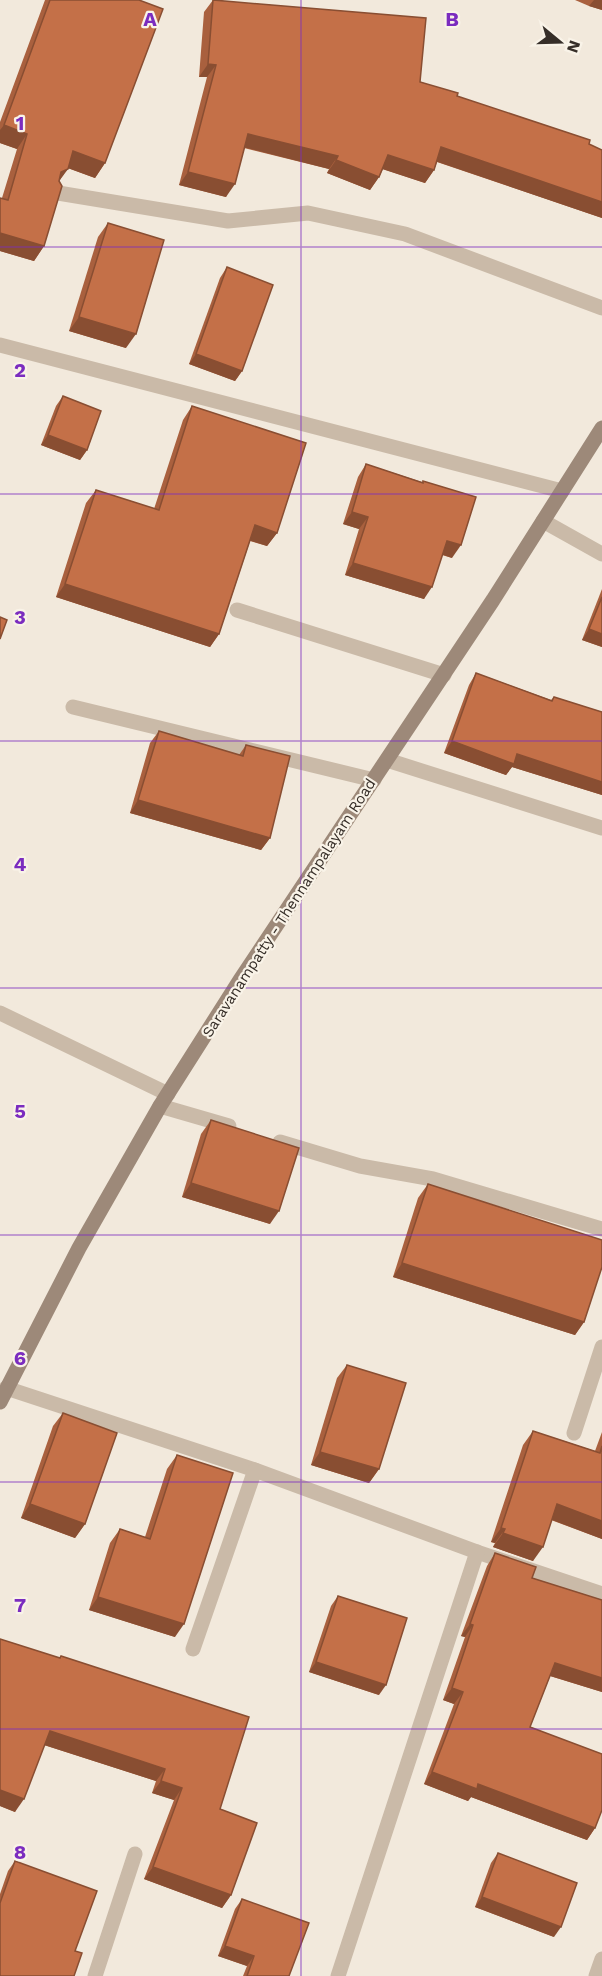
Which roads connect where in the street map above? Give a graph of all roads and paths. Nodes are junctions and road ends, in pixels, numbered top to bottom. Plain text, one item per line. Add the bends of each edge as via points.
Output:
1 (58, 193) edge
2 (602, 308) edge
3 (0, 345) edge
4 (602, 428) edge
5 (562, 491) junction
6 (543, 521) junction
7 (602, 554) edge
8 (237, 610) dead end
9 (444, 675) junction
10 (72, 707) dead end
11 (387, 760) junction
12 (374, 780) junction
13 (602, 828) edge
14 (0, 1013) edge
15 (164, 1100) junction
16 (249, 1132) edge
17 (271, 1139) edge
18 (602, 1229) edge
19 (602, 1347) edge
20 (3, 1395) edge
21 (574, 1433) dead end
22 (255, 1470) junction
23 (477, 1552) junction
24 (602, 1594) edge
25 (193, 1649) dead end
26 (135, 1854) dead end
27 (602, 1959) edge
28 (95, 1976) edge
29 (338, 1976) edge
30 (596, 1976) edge

1 - 2 street via 228,221 308,213 405,234
3 - 5 street
4 - 5 main road, Saravanampatty - Thennampalayam Road
5 - 6 main road, Saravanampatty - Thennampalayam Road
6 - 7 street
6 - 9 main road, Saravanampatty - Thennampalayam Road
8 - 9 street
9 - 11 main road, Saravanampatty - Thennampalayam Road
10 - 12 street
11 - 12 main road, Saravanampatty - Thennampalayam Road
11 - 13 street
12 - 15 main road, Saravanampatty - Thennampalayam Road
14 - 15 street
15 - 16 street
15 - 20 main road, Saravanampatty - Thennampalayam Road via 79,1248
17 - 18 street via 360,1166 433,1179
19 - 21 street
20 - 22 street
22 - 23 street
22 - 25 street
23 - 24 street
23 - 29 street
26 - 28 street
27 - 30 street

